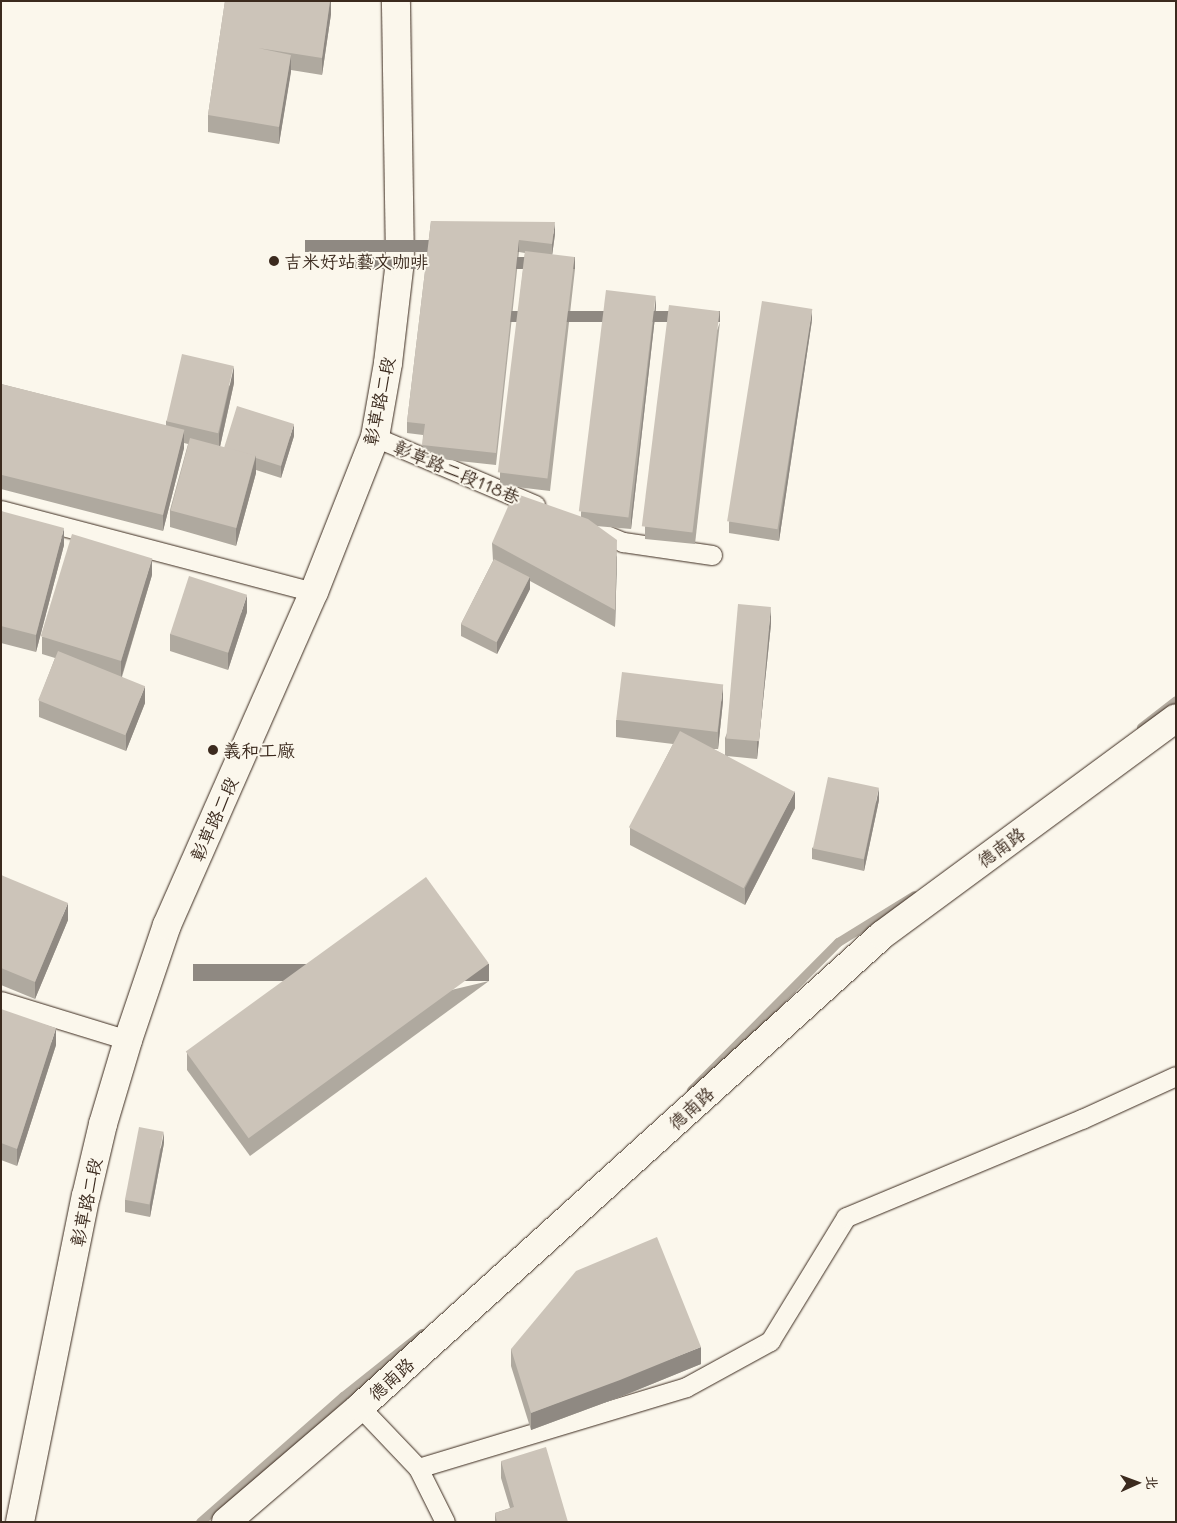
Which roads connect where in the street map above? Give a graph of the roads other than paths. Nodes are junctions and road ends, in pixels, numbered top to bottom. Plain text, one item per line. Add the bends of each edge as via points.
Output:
1 (396, 1) edge
2 (374, 437) junction
3 (1, 510) edge
4 (549, 511) edge
5 (577, 523) edge
6 (712, 556) dead end
7 (314, 592) junction
8 (1176, 718) edge
9 (1, 1001) edge
10 (128, 1040) junction
11 (1176, 1076) edge
12 (360, 1407) junction
13 (418, 1468) junction
14 (20, 1522) edge
15 (226, 1522) edge
16 (444, 1522) edge

1 - 2 street, 彰草路二段 via 400,261 388,363
2 - 4 lane, 彰草路二段118巷
2 - 7 street, 彰草路二段
3 - 7 lane
5 - 6 lane via 622,542
7 - 10 street, 彰草路二段 via 167,925
8 - 12 street, 德南路 via 882,935
9 - 10 lane
10 - 14 street, 彰草路二段 via 86,1196
11 - 13 lane via 1082,1119 846,1217 770,1341 686,1387
12 - 13 lane
12 - 15 street, 德南路
13 - 16 lane

